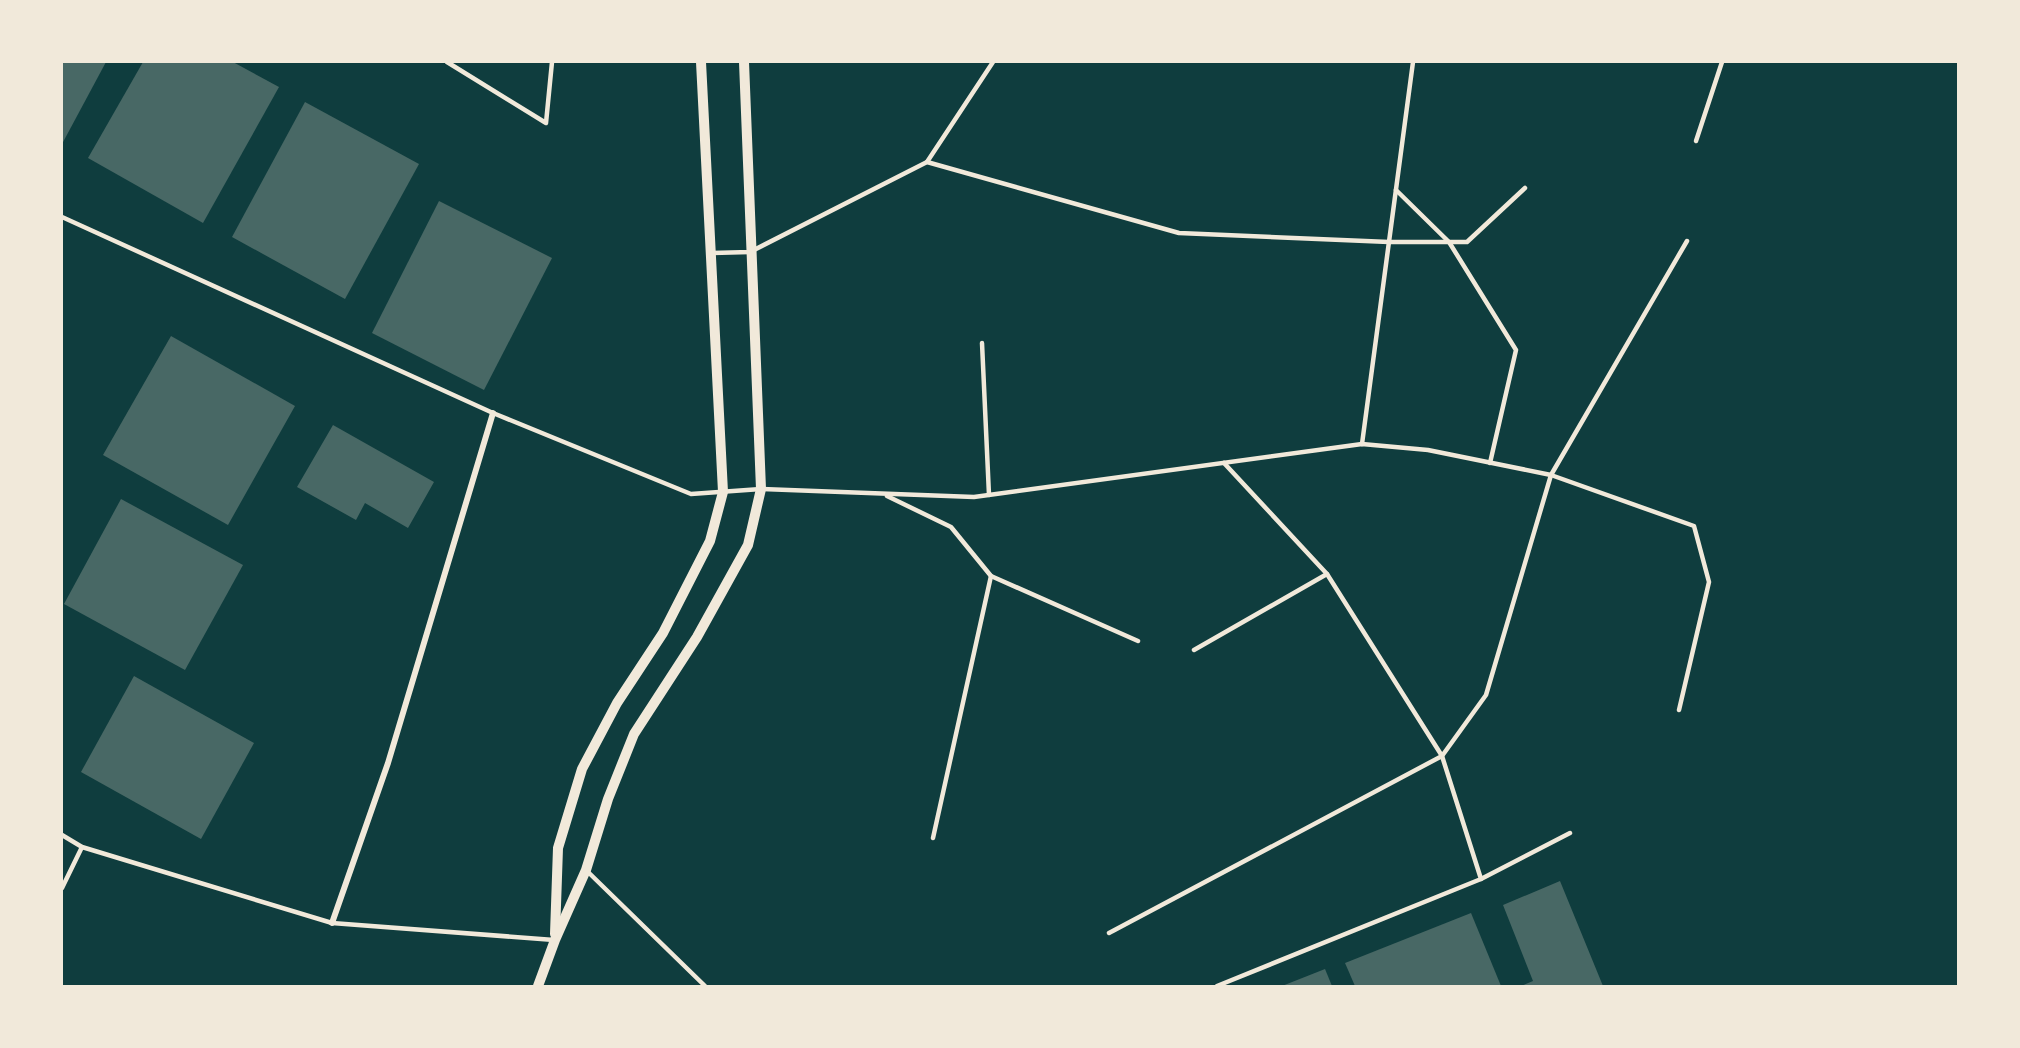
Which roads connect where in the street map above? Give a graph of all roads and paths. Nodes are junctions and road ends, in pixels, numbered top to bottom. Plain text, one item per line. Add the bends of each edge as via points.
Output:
1 (447, 62) edge
2 (552, 62) edge
3 (701, 62) edge
4 (744, 62) edge
5 (993, 62) edge
6 (1413, 62) edge
7 (1722, 62) edge
8 (1696, 141) dead end
9 (927, 162) junction
10 (1525, 188) dead end
11 (1396, 190) junction
12 (62, 217) edge
13 (1688, 241) dead end
14 (1389, 242) junction
15 (1449, 242) junction
16 (750, 252) junction
17 (712, 253) junction
18 (982, 343) dead end
19 (493, 412) junction
20 (1362, 444) junction
21 (1224, 463) junction
22 (1490, 463) junction
23 (1551, 475) junction
24 (761, 489) junction
25 (723, 492) junction
26 (884, 494) junction
27 (990, 495) junction
28 (1327, 574) junction
29 (991, 576) junction
30 (1138, 641) dead end
31 (1194, 650) dead end
32 (1679, 710) dead end
33 (1442, 756) junction
34 (1570, 833) dead end
35 (62, 835) edge
36 (933, 838) dead end
37 (82, 847) junction
38 (586, 870) junction
39 (1481, 879) junction
40 (62, 888) edge
41 (332, 923) junction
42 (1109, 933) dead end
43 (555, 940) junction
44 (537, 987) edge
45 (705, 987) edge
46 (1217, 987) edge

1 - 2 lane via 546,123
3 - 17 street
4 - 16 street
5 - 9 lane
6 - 11 lane
7 - 8 lane
9 - 14 lane via 1179,232
9 - 16 lane
10 - 15 lane via 1467,242
11 - 14 lane
11 - 15 lane
12 - 19 lane
13 - 23 lane
14 - 15 lane
14 - 20 lane
15 - 22 lane via 1516,350
16 - 17 lane
16 - 24 street
17 - 25 street
18 - 27 lane
19 - 25 lane via 691,494
19 - 41 street via 388,763
20 - 21 lane
20 - 22 lane via 1428,450
21 - 27 lane
21 - 28 lane
22 - 23 lane
23 - 32 lane via 1694,526 1709,582
23 - 33 lane via 1486,695
24 - 25 lane
24 - 26 lane
24 - 38 street via 748,545 697,638 634,734
25 - 43 street via 710,541 663,633 617,703 582,769 558,848
26 - 27 lane
26 - 29 lane via 951,527
28 - 31 lane
28 - 33 lane
29 - 30 lane
29 - 36 lane
33 - 39 lane
33 - 42 lane
34 - 39 lane
35 - 37 lane
37 - 40 lane
37 - 41 lane
38 - 43 street
38 - 45 lane
39 - 46 lane
41 - 43 lane
43 - 44 street

